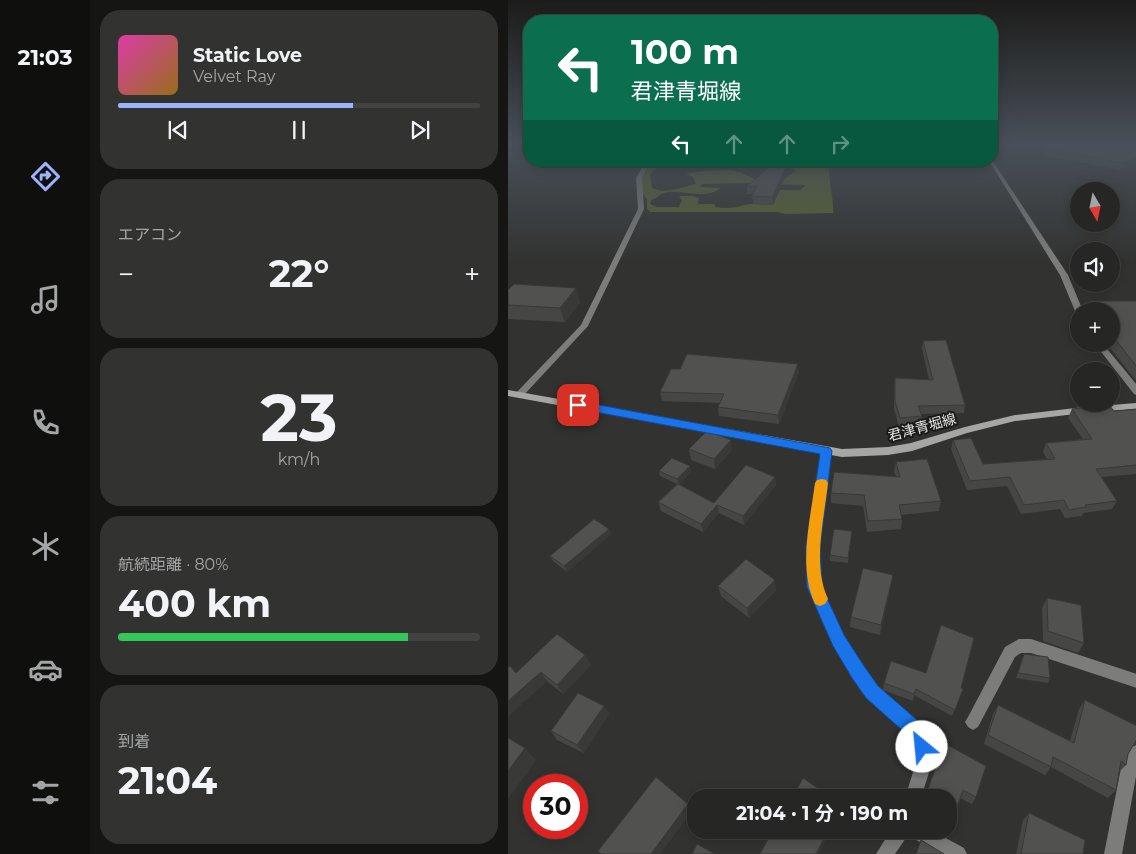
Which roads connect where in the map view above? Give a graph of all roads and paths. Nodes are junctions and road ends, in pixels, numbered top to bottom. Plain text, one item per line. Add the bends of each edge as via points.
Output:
1 (639, 183) edge
2 (1005, 183) edge
3 (1075, 302) edge
4 (1105, 352) edge
5 (508, 392) edge
6 (1136, 392) edge
7 (520, 394) junction
8 (1136, 406) edge
9 (826, 451) junction
10 (1136, 681) edge
11 (973, 722) dead end
12 (1136, 753) edge
13 (916, 789) edge
14 (895, 839) edge
15 (930, 839) edge
16 (885, 854) edge
17 (958, 854) edge
18 (1114, 854) edge

1 - 7 street via 641,209 584,326
2 - 3 street via 1064,275
4 - 6 street
5 - 7 main road, 君津青堀線
7 - 9 main road, 君津青堀線
8 - 9 main road, 君津青堀線 via 1015,418 888,451
9 - 13 street via 813,547 815,587 839,641 872,692 918,732 922,769
10 - 11 street via 1031,646 1018,646 1010,652
12 - 18 street via 1130,763
14 - 16 street
15 - 17 street

